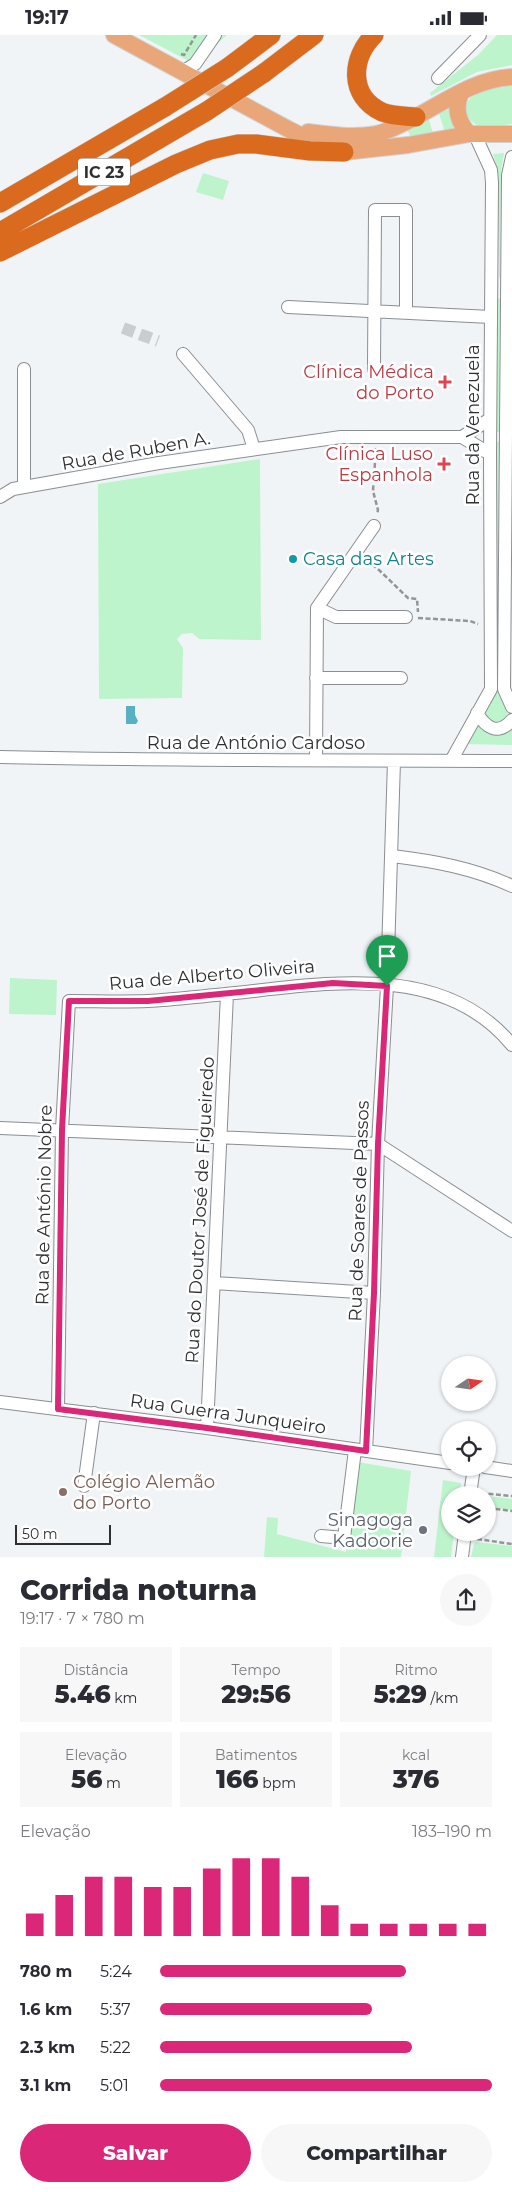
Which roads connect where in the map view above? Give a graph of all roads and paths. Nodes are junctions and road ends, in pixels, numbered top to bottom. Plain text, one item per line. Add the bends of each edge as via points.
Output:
1 (114, 35) edge
2 (196, 35) edge
3 (215, 35) edge
4 (271, 35) edge
5 (314, 35) edge
6 (374, 35) edge
7 (480, 35) edge
8 (176, 51) dead end
9 (182, 73) junction
10 (438, 77) dead end
11 (512, 77) edge
12 (461, 93) junction
13 (416, 117) junction
14 (288, 129) junction
15 (512, 133) edge
16 (472, 135) junction
17 (344, 152) junction
18 (512, 157) edge
19 (0, 203) edge
20 (0, 232) edge
21 (0, 252) edge
22 (491, 288) junction
23 (508, 288) junction
24 (288, 307) dead end
25 (374, 312) junction
26 (406, 313) junction
27 (491, 317) junction
28 (183, 355) dead end
29 (24, 369) dead end
30 (374, 369) dead end
31 (490, 419) junction
32 (376, 436) junction
33 (462, 437) junction
34 (254, 449) junction
35 (490, 454) junction
36 (505, 458) junction
37 (512, 470) edge
38 (24, 487) junction
39 (0, 497) edge
40 (374, 526) joint
41 (354, 552) junction
42 (508, 577) edge
43 (317, 608) junction
44 (406, 617) dead end
45 (490, 628) junction
46 (316, 678) junction
47 (401, 678) dead end
48 (512, 707) edge
49 (476, 713) junction
50 (512, 719) edge
51 (0, 757) edge
52 (316, 759) junction
53 (394, 761) junction
54 (451, 761) junction
55 (512, 761) edge
56 (392, 856) junction
57 (512, 886) edge
58 (387, 986) junction
59 (227, 994) junction
60 (69, 1001) joint
61 (512, 1045) edge
62 (0, 1128) edge
63 (62, 1130) junction
64 (220, 1137) junction
65 (378, 1144) junction
66 (512, 1231) edge
67 (214, 1283) junction
68 (374, 1293) junction
69 (0, 1401) edge
70 (58, 1409) junction
71 (94, 1413) junction
72 (207, 1428) junction
73 (361, 1450) junction
74 (441, 1462) edge
75 (496, 1469) edge
76 (512, 1471) edge
77 (84, 1486) dead end
78 (496, 1495) edge
79 (512, 1496) edge
80 (496, 1509) edge
81 (512, 1511) edge
82 (322, 1536) dead end
83 (467, 1541) edge
84 (496, 1541) edge
85 (512, 1544) edge
86 (462, 1557) edge

1 - 9 main road
2 - 8 path via 184,55
3 - 9 street via 194,64
4 - 19 highway, IC 23, bridge via 166,107
5 - 20 highway, IC 23, bridge via 207,111
6 - 13 highway via 358,59 355,75 361,95 382,112
7 - 10 street
9 - 14 main road
11 - 12 main road via 484,81
12 - 13 main road
12 - 16 main road via 457,108 460,121
13 - 14 main road via 376,134 349,136
14 - 17 main road
15 - 16 main road
16 - 17 main road
16 - 22 street, Rua da Venezuela via 491,177
17 - 21 highway via 256,144 210,150
18 - 23 street, Rua da Venezuela via 508,175
22 - 23 street
22 - 27 street, Rua da Venezuela
23 - 36 street, Rua da Venezuela
24 - 25 street
25 - 26 street
25 - 26 street via 375,210 406,210
25 - 30 street
26 - 27 street
27 - 31 street, Rua da Venezuela
28 - 34 street via 248,430
29 - 38 street
31 - 33 street
31 - 35 street, Rua da Venezuela
32 - 33 street, Rua de Ruben A.
32 - 34 street, Rua de Ruben A. via 340,437
32 - 40 path via 373,491 378,510
33 - 35 street
34 - 38 street, Rua de Ruben A.
35 - 45 street, Rua da Venezuela
36 - 37 street
36 - 42 street, Rua da Venezuela
38 - 39 street, Rua de Ruben A.
40 - 41 street
41 - 43 street
41 - 45 path via 379,570 408,598 418,599 418,619 470,621
42 - 48 street, Rua da Venezuela via 504,689
43 - 44 street via 336,617
43 - 46 street
45 - 49 street, Rua da Venezuela via 491,689
46 - 47 street
46 - 52 street
49 - 50 street via 484,725 493,729 504,727
49 - 54 street, Rua da Venezuela
51 - 52 street, Rua de António Cardoso
52 - 53 street, Rua de António Cardoso
53 - 54 street, Rua de António Cardoso
53 - 56 street, Rua de Soares de Passos
54 - 55 street, Rua de António Cardoso
56 - 57 street via 460,866
56 - 58 street, Rua de Soares de Passos
58 - 59 street, Rua de Alberto Oliveira via 325,983
58 - 61 street, Rua de Alberto Oliveira via 421,990 460,1002 501,1031
58 - 65 street, Rua de Soares de Passos
59 - 60 street, Rua de Alberto Oliveira via 148,1001
59 - 64 street, Rua do Doutor José de Figueiredo
60 - 63 street, Rua de António Nobre
62 - 63 street
63 - 64 street
63 - 70 street, Rua de António Nobre
64 - 65 street
64 - 67 street, Rua do Doutor José de Figueiredo
65 - 66 street
65 - 68 street, Rua de Soares de Passos
67 - 68 street
67 - 72 street, Rua do Doutor José de Figueiredo
68 - 73 street, Rua de Soares de Passos
69 - 70 street, Rua Guerra Junqueiro
70 - 71 street, Rua Guerra Junqueiro
71 - 72 street, Rua Guerra Junqueiro
71 - 77 street
72 - 73 street, Rua Guerra Junqueiro
73 - 74 street, Rua Guerra Junqueiro
73 - 82 street, Rua de Soares de Passos via 344,1538
75 - 76 street
78 - 79 path
80 - 81 path
83 - 86 street
84 - 85 path

